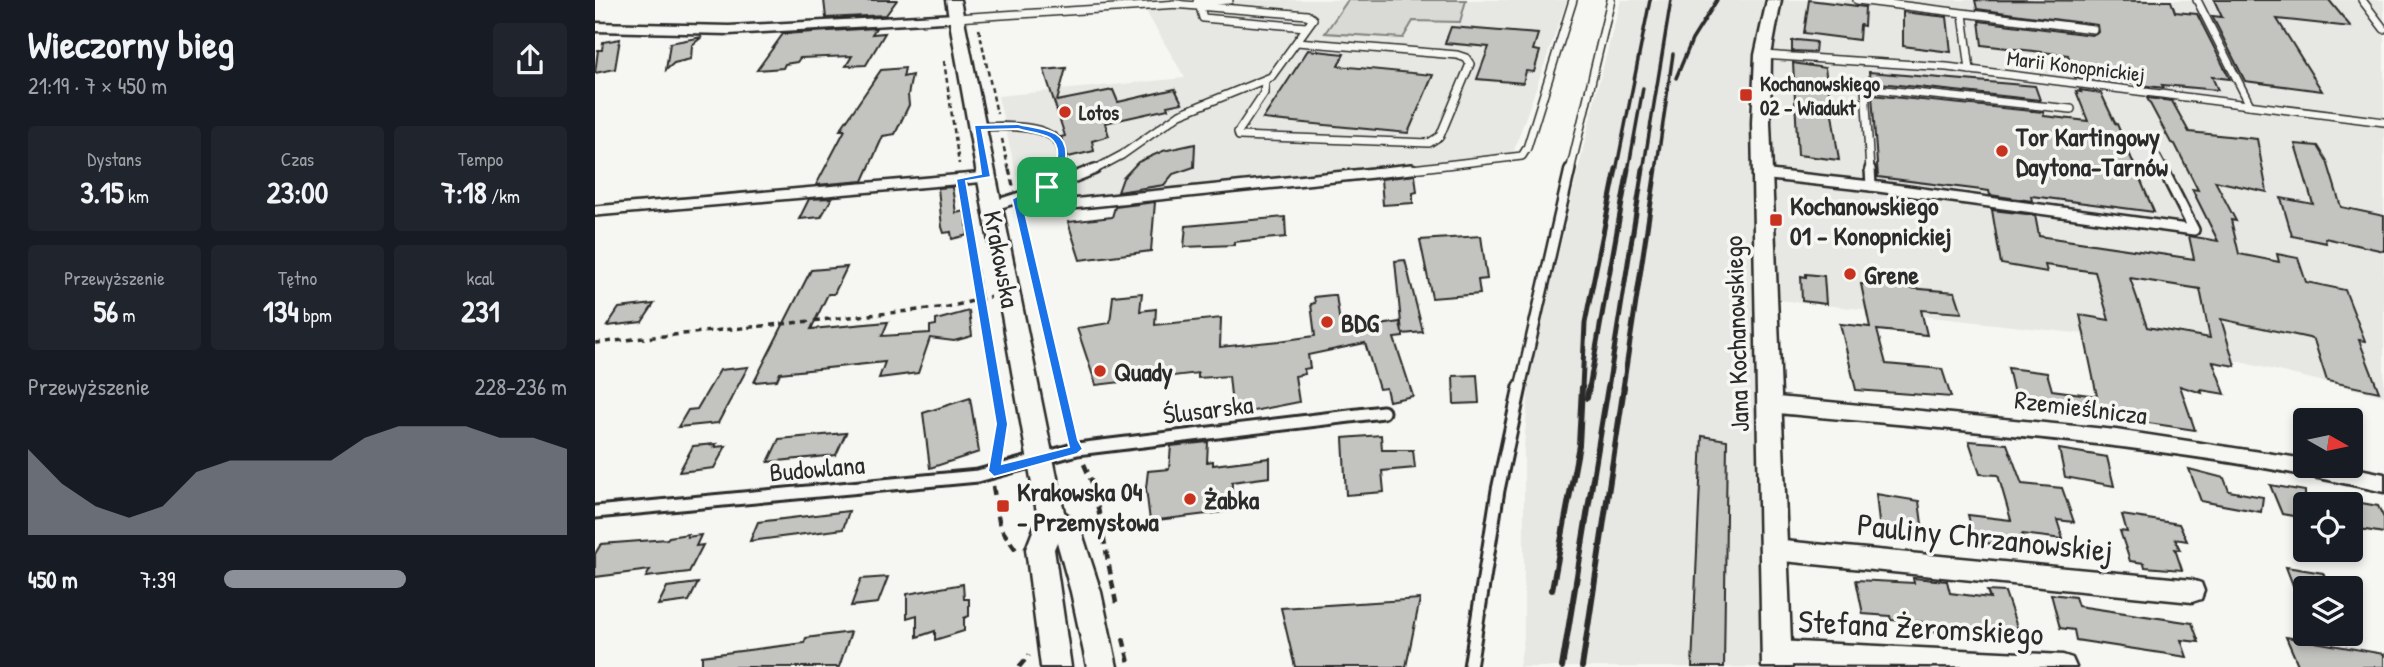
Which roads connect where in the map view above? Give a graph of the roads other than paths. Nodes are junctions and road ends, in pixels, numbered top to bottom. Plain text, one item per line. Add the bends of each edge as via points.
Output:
1 (1229, 0) edge
2 (1573, 0) edge
3 (1611, 0) edge
4 (1774, 0) edge
5 (1857, 0) edge
6 (2197, 0) edge
7 (2362, 0) edge
8 (1173, 4) junction
9 (1200, 8) junction
10 (954, 9) edge
11 (1963, 14) junction
12 (595, 27) edge
13 (1306, 27) junction
14 (2093, 29) dead end
15 (2384, 29) edge
16 (1297, 42) junction
17 (1763, 55) junction
18 (1970, 70) junction
19 (1265, 81) junction
20 (2250, 105) junction
21 (2071, 109) dead end
22 (2384, 122) edge
23 (977, 127) junction
24 (2157, 156) dead end
25 (1761, 174) junction
26 (986, 177) junction
27 (1871, 186) junction
28 (1047, 187) junction
29 (1026, 196) junction
30 (1004, 202) junction
31 (595, 211) edge
32 (1768, 404) junction
33 (1383, 412) dead end
34 (1041, 459) junction
35 (2384, 483) edge
36 (595, 512) edge
37 (1052, 518) junction
38 (1773, 550) junction
39 (2192, 591) dead end
40 (1777, 660) edge
41 (1056, 667) edge
42 (1102, 667) edge
43 (1469, 667) edge
44 (2063, 667) edge

1 - 8 lane
2 - 29 lane via 1522,156 1052,206
3 - 43 lane via 1531,333 1498,490
4 - 17 street, Jana Kochanowskiego
5 - 11 lane
6 - 20 lane
7 - 15 lane
8 - 9 lane
8 - 10 lane via 977,16
9 - 13 lane via 1203,18
9 - 13 lane via 1311,16
10 - 12 street via 714,29
10 - 23 street, Krakowska
11 - 14 lane
11 - 18 lane
13 - 16 lane
16 - 19 lane
16 - 19 lane via 1457,55 1470,64 1440,136 1429,143 1239,136
17 - 18 lane, Marii Konopnickiej
17 - 25 street, Jana Kochanowskiego
18 - 20 lane, Marii Konopnickiej
19 - 28 lane via 1189,109 1120,156
20 - 22 lane, Marii Konopnickiej
21 - 27 lane via 1865,88
23 - 26 street, Krakowska
23 - 28 lane via 1040,131 1058,141 1060,168
24 - 27 lane via 2195,230
25 - 27 lane
25 - 32 street, Jana Kochanowskiego
26 - 30 street, Krakowska
26 - 31 lane
28 - 29 lane
29 - 30 lane
30 - 34 street, Krakowska
32 - 35 street, Rzemieślnicza via 2116,438
32 - 38 street, Jana Kochanowskiego
33 - 34 lane, Ślusarska via 1077,449
34 - 36 lane, Budowlana via 978,476
34 - 37 street, Krakowska
37 - 41 street via 1040,549
37 - 42 street, Krakowska via 1067,530
38 - 39 street, Pauliny Chrzanowskiej
38 - 40 street, Jana Kochanowskiego
40 - 44 street, Stefana Żeromskiego

